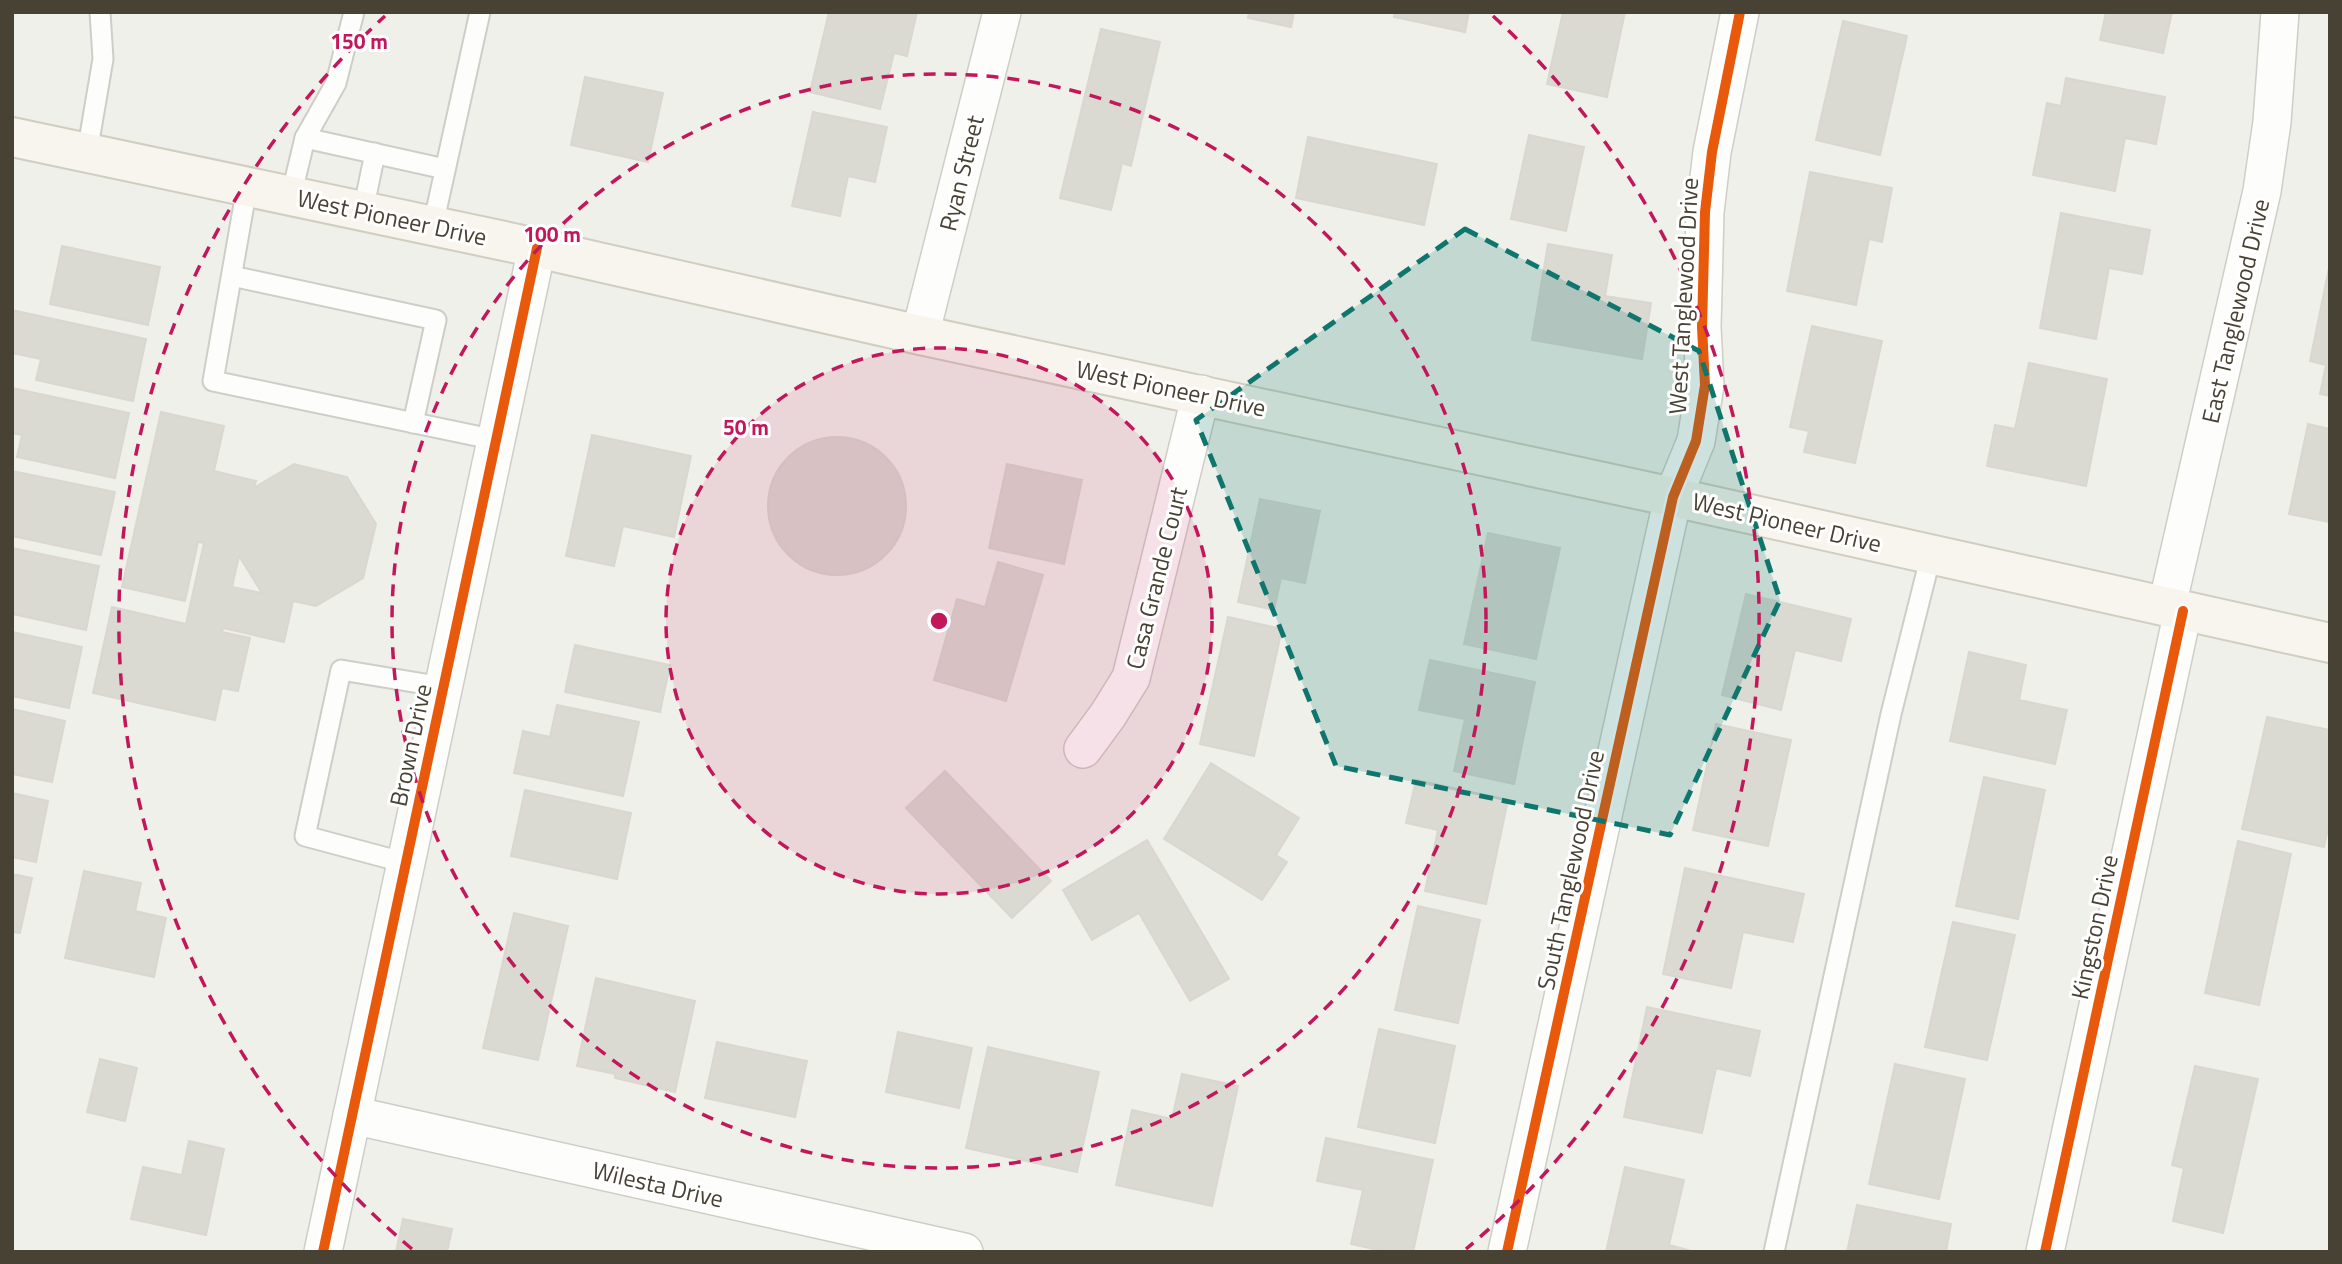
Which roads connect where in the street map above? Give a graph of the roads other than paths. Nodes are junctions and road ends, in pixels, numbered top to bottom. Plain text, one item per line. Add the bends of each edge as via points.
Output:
1 (100, 12) edge
2 (354, 12) edge
3 (480, 12) edge
4 (1002, 12) edge
5 (1740, 12) edge
6 (2280, 12) edge
7 (12, 137) edge
8 (305, 138) junction
9 (87, 153) junction
10 (375, 153) junction
11 (445, 169) junction
12 (247, 187) junction
13 (291, 196) junction
14 (363, 211) junction
15 (433, 225) junction
16 (537, 248) junction
17 (232, 276) junction
18 (920, 335) junction
19 (1201, 394) junction
20 (413, 423) junction
21 (496, 440) junction
22 (1673, 496) junction
23 (1931, 555) junction
24 (2175, 608) junction
25 (2330, 643) edge
26 (443, 687) junction
27 (1083, 749) dead end
28 (406, 863) junction
29 (352, 1115) junction
30 (323, 1252) edge
31 (964, 1252) edge
32 (1507, 1252) edge
33 (1774, 1252) edge
34 (2045, 1252) edge

1 - 9 lane via 103,59
2 - 8 lane via 336,83
3 - 11 lane
4 - 18 street, Ryan Street
5 - 22 street, West Tanglewood Drive via 1705,212 1705,385 1696,441
6 - 24 street, East Tanglewood Drive via 2262,191
7 - 9 main road, West Pioneer Drive
8 - 10 lane
8 - 13 lane
9 - 12 main road, West Pioneer Drive
10 - 11 lane
10 - 14 lane
11 - 15 lane
12 - 13 main road, West Pioneer Drive
12 - 17 lane
13 - 14 main road, West Pioneer Drive
14 - 15 main road, West Pioneer Drive
15 - 16 main road, West Pioneer Drive
16 - 18 main road, West Pioneer Drive
16 - 21 street, Brown Drive
17 - 20 lane via 213,382
17 - 20 lane via 436,320
18 - 19 main road, West Pioneer Drive
19 - 22 main road, West Pioneer Drive
19 - 27 street, Casa Grande Court via 1131,678
20 - 21 lane
21 - 26 street, Brown Drive
22 - 23 main road, West Pioneer Drive
22 - 32 street, South Tanglewood Drive
23 - 24 main road, West Pioneer Drive
23 - 33 lane via 1888,727
24 - 25 main road, West Pioneer Drive
24 - 34 street, Kingston Drive
26 - 28 street, Brown Drive
26 - 28 lane via 341,670 305,836
28 - 29 street, Brown Drive
29 - 30 street, Brown Drive
29 - 31 street, Wilesta Drive

